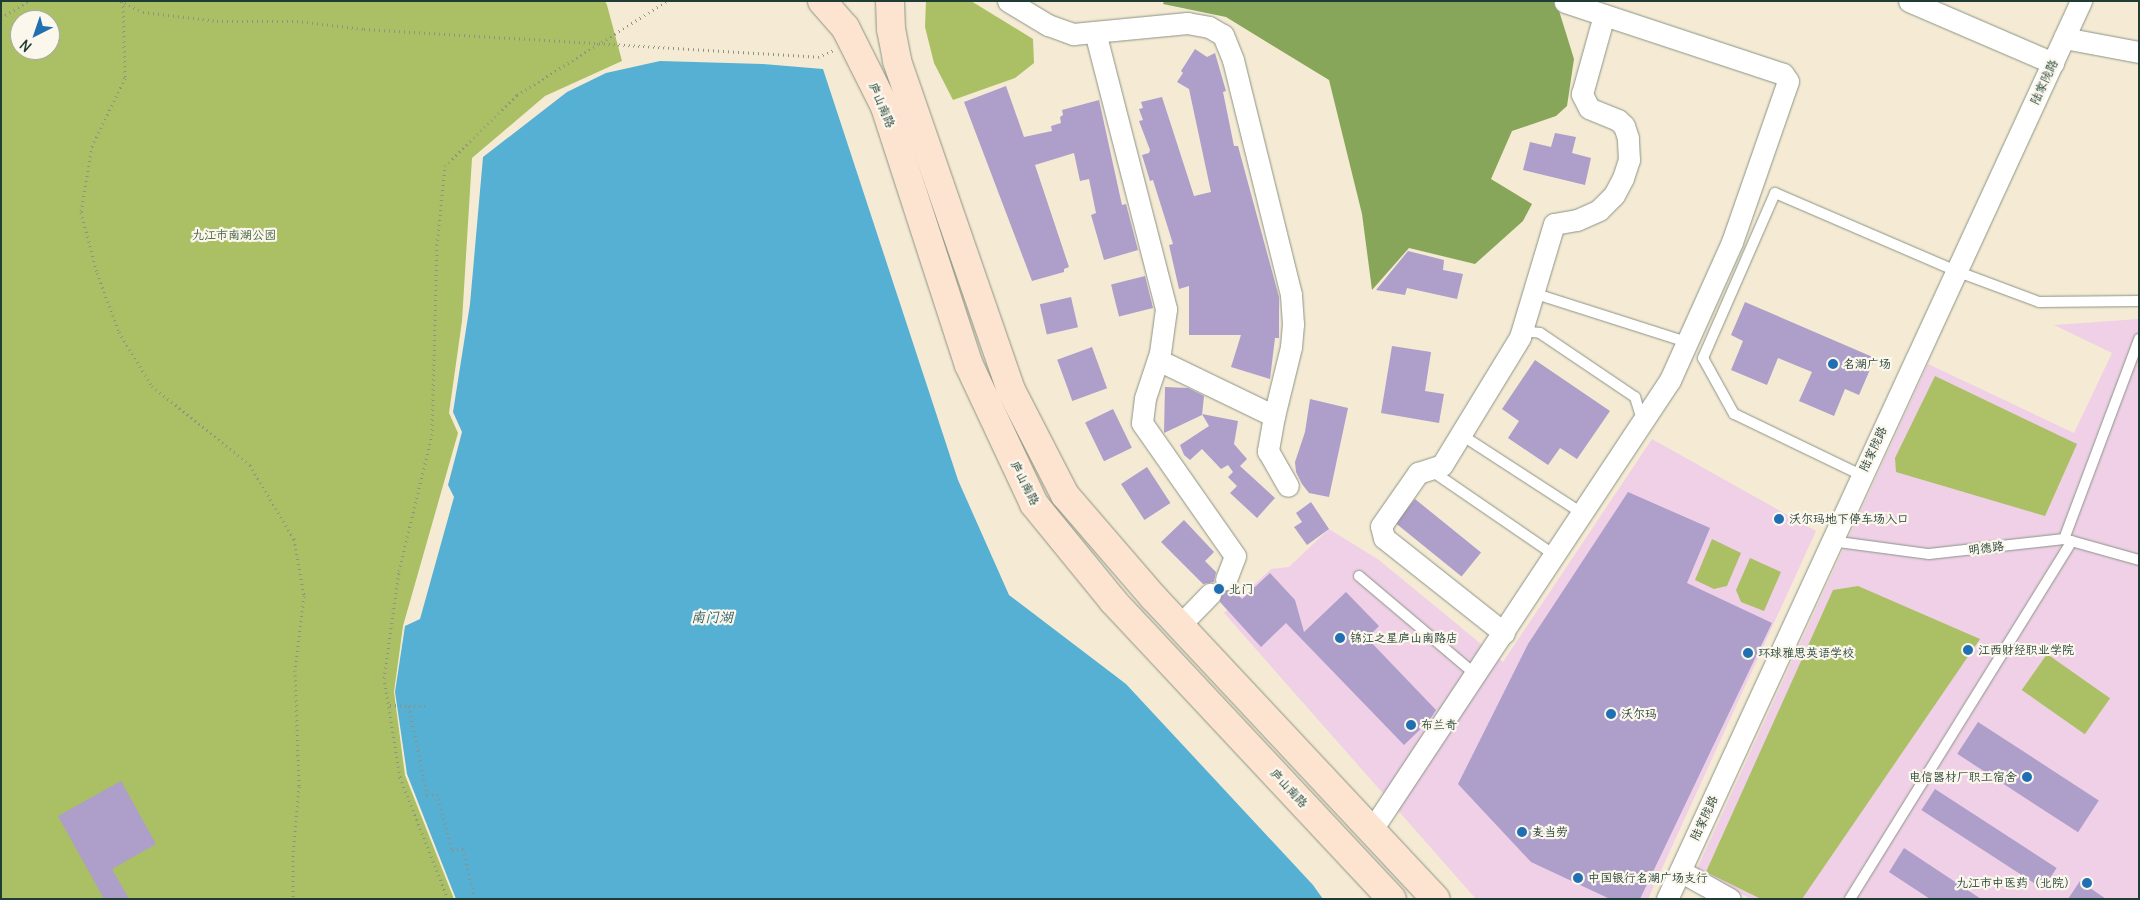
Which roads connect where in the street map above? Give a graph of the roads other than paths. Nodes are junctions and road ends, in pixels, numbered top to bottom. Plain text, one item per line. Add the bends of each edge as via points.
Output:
1 (822, 1) edge
2 (890, 1) edge
3 (1008, 1) edge
4 (1909, 1) edge
5 (2082, 1) edge
6 (1565, 2) edge
7 (1604, 15) junction
8 (1095, 32) junction
9 (2064, 38) junction
10 (2139, 52) edge
11 (2053, 63) junction
12 (1956, 271) junction
13 (1533, 293) junction
14 (2139, 301) edge
15 (1522, 331) junction
16 (2139, 339) edge
17 (1687, 342) junction
18 (1158, 360) junction
19 (1274, 416) junction
20 (1643, 423) junction
21 (1460, 434) junction
22 (1429, 469) junction
23 (1861, 475) junction
24 (1288, 486) dead end
25 (1583, 514) junction
26 (2068, 540) junction
27 (1831, 541) junction
28 (1556, 556) junction
29 (2139, 560) edge
30 (1359, 576) dead end
31 (1226, 579) dead end
32 (1210, 594) dead end
33 (1179, 626) junction
34 (1504, 633) junction
35 (1476, 675) junction
36 (1371, 831) junction
37 (1680, 871) junction
38 (1392, 899) edge
39 (1436, 899) edge
40 (1667, 899) edge
41 (1730, 899) edge
42 (1850, 899) edge

1 - 38 main road, 庐山南路 via 845,27 885,107 969,365 1034,504 1113,601
2 - 33 main road via 897,61 1010,388 1065,495
3 - 8 street via 1048,25 1073,34
4 - 11 street
5 - 9 street, 陆家陇路
6 - 7 street
7 - 13 street via 1582,94 1589,108 1618,120 1624,126 1629,160 1614,195 1599,210 1577,220 1554,224
7 - 17 street via 1783,74 1788,81 1732,242
8 - 18 street via 1166,310
8 - 19 street via 1187,23 1209,27 1223,35 1233,60 1291,295 1292,347
9 - 10 street
9 - 11 street, 陆家陇路
11 - 12 street, 陆家陇路
12 - 14 lane via 2039,302
12 - 23 street, 陆家陇路
12 - 23 lane via 1775,193 1703,358 1734,414
13 - 15 street
13 - 17 lane
15 - 20 lane via 1540,333 1635,398
15 - 21 street
16 - 26 lane
17 - 20 street via 1670,380
18 - 19 street
18 - 31 street via 1145,398 1142,423 1234,556
19 - 24 street via 1268,451
20 - 25 street
21 - 22 street via 1442,465
21 - 25 lane
22 - 28 lane
22 - 34 street via 1418,473 1382,526 1384,538
23 - 27 street, 陆家陇路
25 - 28 street
26 - 27 lane, 明德路 via 1929,554
26 - 29 lane, 明德路
26 - 42 lane
27 - 37 street, 陆家陇路
28 - 34 street
30 - 35 lane
32 - 33 street
33 - 36 main road
34 - 35 street
35 - 36 street
36 - 39 main road
37 - 40 street, 陆家陇路
37 - 41 street

